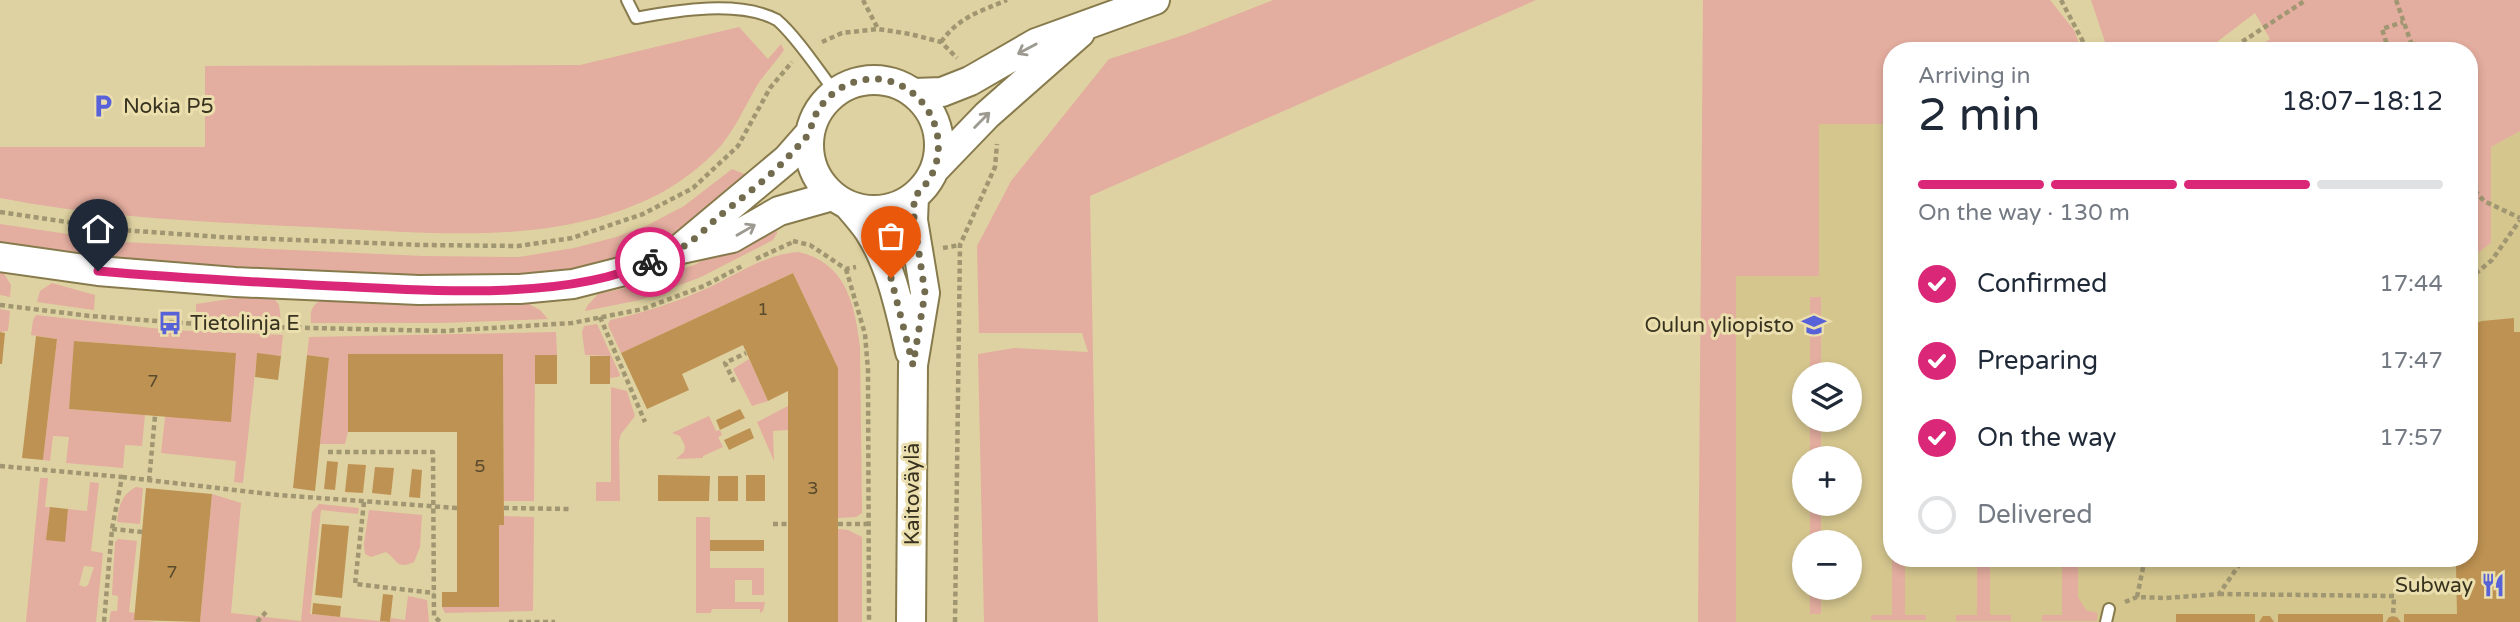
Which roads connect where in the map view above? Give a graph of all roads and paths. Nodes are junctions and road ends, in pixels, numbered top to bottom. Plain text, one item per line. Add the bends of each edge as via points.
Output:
1 (627, 0) edge
2 (863, 0) edge
3 (1007, 0) edge
4 (1155, 0) edge
5 (2061, 0) edge
6 (2306, 0) edge
7 (2396, 0) edge
8 (2403, 22) junction
9 (1090, 24) junction
10 (878, 29) dead end
11 (2083, 42) edge
12 (2242, 42) edge
13 (2386, 42) edge
14 (2411, 42) edge
15 (941, 43) dead end
16 (835, 92) junction
17 (914, 93) junction
18 (809, 134) junction
19 (738, 146) dead end
20 (934, 169) junction
21 (2478, 194) edge
22 (914, 197) junction
23 (840, 201) junction
24 (0, 212) edge
25 (2520, 219) edge
26 (960, 245) dead end
27 (681, 249) junction
28 (0, 257) edge
29 (846, 269) dead end
30 (2478, 272) edge
31 (600, 317) dead end
32 (746, 353) dead end
33 (913, 365) junction
34 (734, 382) dead end
35 (155, 416) dead end
36 (645, 422) dead end
37 (328, 452) dead end
38 (0, 466) edge
39 (122, 477) junction
40 (149, 481) junction
41 (364, 502) junction
42 (433, 508) junction
43 (457, 508) dead end
44 (504, 508) dead end
45 (571, 509) dead end
46 (773, 524) dead end
47 (788, 524) dead end
48 (838, 524) dead end
49 (868, 524) junction
50 (112, 529) junction
51 (142, 532) dead end
52 (2143, 567) edge
53 (2238, 567) edge
54 (433, 593) junction
55 (2219, 594) junction
56 (2137, 597) junction
57 (2109, 610) joint
58 (266, 612) dead end
59 (2393, 617) dead end
60 (104, 622) edge
61 (257, 622) edge
62 (440, 622) edge
63 (509, 622) edge
64 (555, 622) edge
65 (869, 622) edge
66 (911, 622) edge
67 (956, 622) edge
68 (2106, 622) edge

1 - 16 lane via 636,18 713,4 758,9 777,20
2 - 10 path
3 - 15 path via 952,26
4 - 9 street
5 - 11 path
6 - 12 path
7 - 8 path
8 - 13 path via 2382,29
8 - 14 path
9 -> 17 street via 1036,43 942,92
20 -> 9 street
16 - 17 street via 866,79 892,82
16 - 18 street via 823,103
17 - 20 street via 937,128 939,153
18 - 23 street via 812,168 820,184
18 - 27 street via 787,159
19 - 24 path via 693,188 643,214 572,238 518,246 221,237 122,230
20 - 22 street
21 - 25 path
22 - 23 street via 882,210 864,210
22 - 33 street, Kaitoväylä via 925,293
27 -> 23 street via 732,238 779,211
23 - 33 street, Kaitoväylä via 869,230 885,261
25 - 30 path via 2492,260
26 - 67 path
27 - 28 street via 598,278 520,289 235,282 98,271
29 - 49 path via 865,334
31 - 36 path
32 - 34 path via 725,363
33 - 66 street, Kaitoväylä
35 - 40 path
37 - 42 path via 433,452
38 - 39 path
39 - 40 path
39 - 50 path
40 - 41 path
41 - 42 path
41 - 54 path via 355,583
42 - 43 path
42 - 54 path
44 - 45 path
46 - 47 path
48 - 49 path
49 - 65 path
50 - 51 path
50 - 60 path
52 - 56 path
53 - 55 path
54 - 62 path via 433,616
55 - 56 path
55 - 59 path via 2394,596
56 - 57 path
57 - 68 lane
58 - 61 path
63 - 64 path

